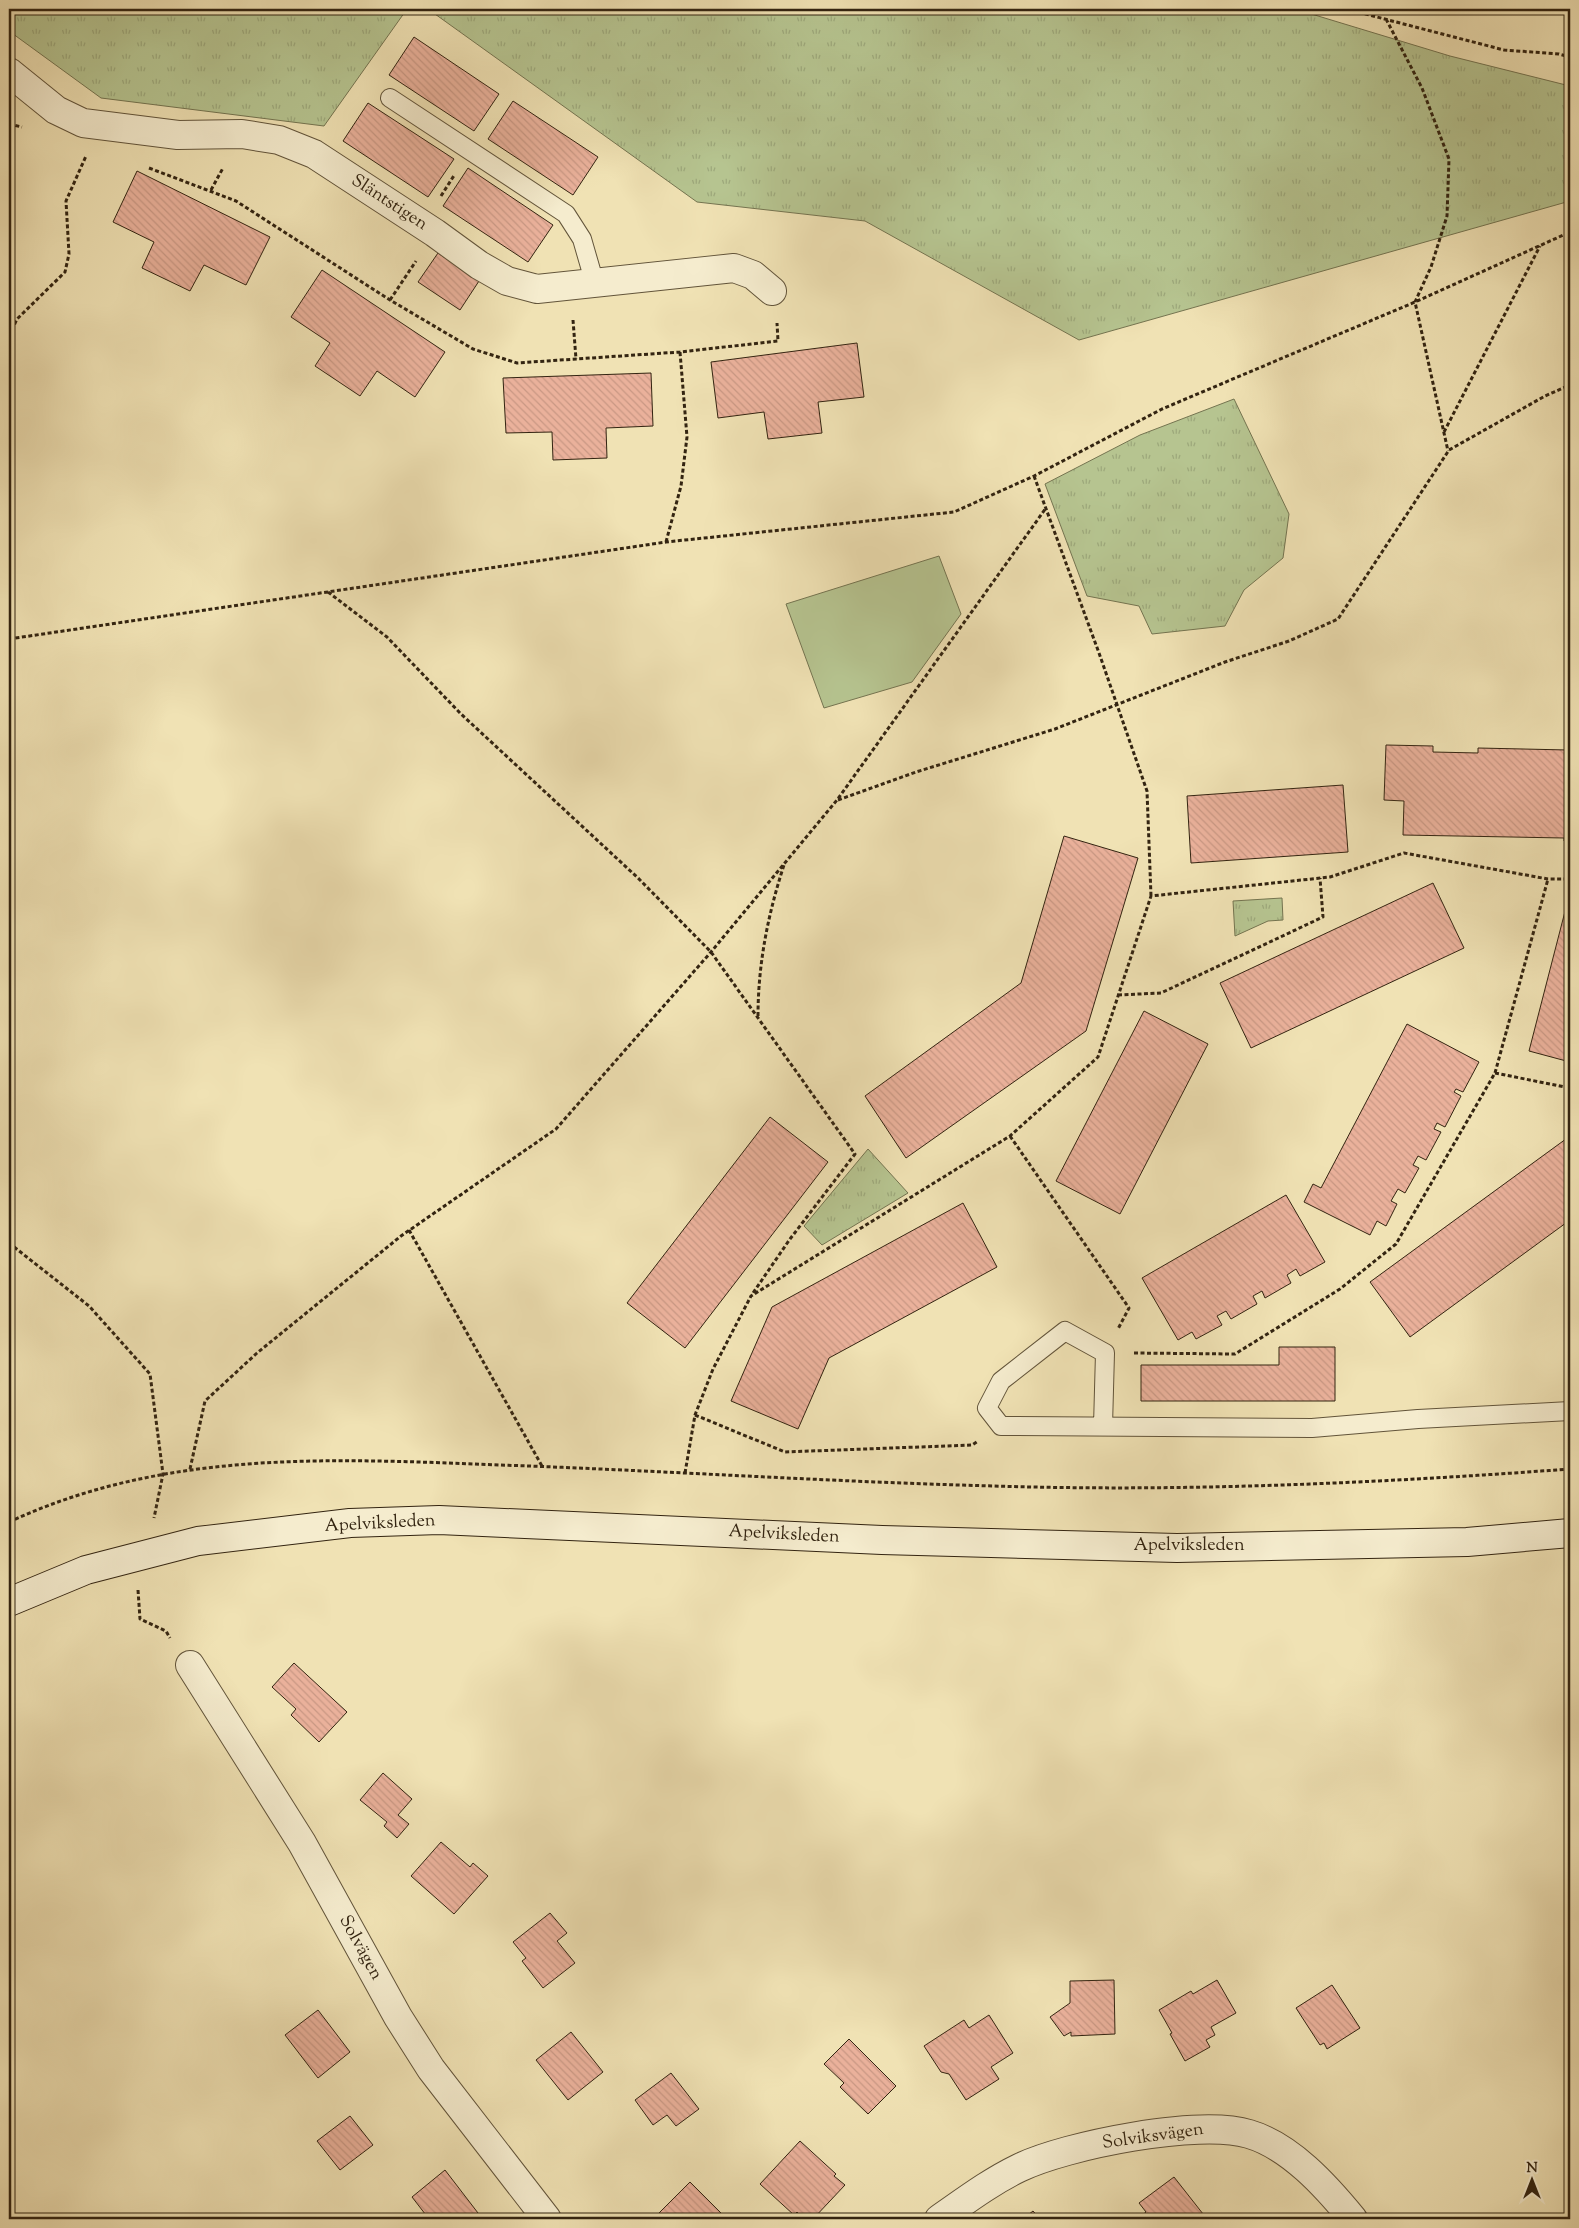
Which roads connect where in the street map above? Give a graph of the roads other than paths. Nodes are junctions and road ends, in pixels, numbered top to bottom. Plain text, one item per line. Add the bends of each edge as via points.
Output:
1 (9, 72) edge
2 (390, 98) dead end
3 (583, 285) junction
4 (772, 291) road end
5 (1570, 1411) edge
6 (1103, 1426) junction
7 (1570, 1533) edge
8 (9, 1602) edge
9 (190, 1665) dead end
10 (547, 2219) edge
11 (940, 2219) edge
12 (1353, 2219) edge

1 - 3 street, Släntstigen via 56,110 83,123 178,135 234,134 279,140 314,154 507,281 537,289
2 - 3 lane via 566,214 582,239
3 - 4 street, Släntstigen via 734,268 753,275
5 - 6 lane via 1312,1428
6 - 6 lane via 1001,1426 987,1408 1001,1381 1065,1331 1106,1353
7 - 8 street, Apelviksleden via 1458,1543 1177,1548 882,1540 439,1520 350,1523 198,1540 86,1570
9 - 10 street, Solvägen via 302,1843 398,2017 431,2069
11 - 12 street, Solviksvägen via 990,2184 1021,2167 1053,2156 1094,2145 1207,2128 1250,2134 1273,2144 1317,2180

